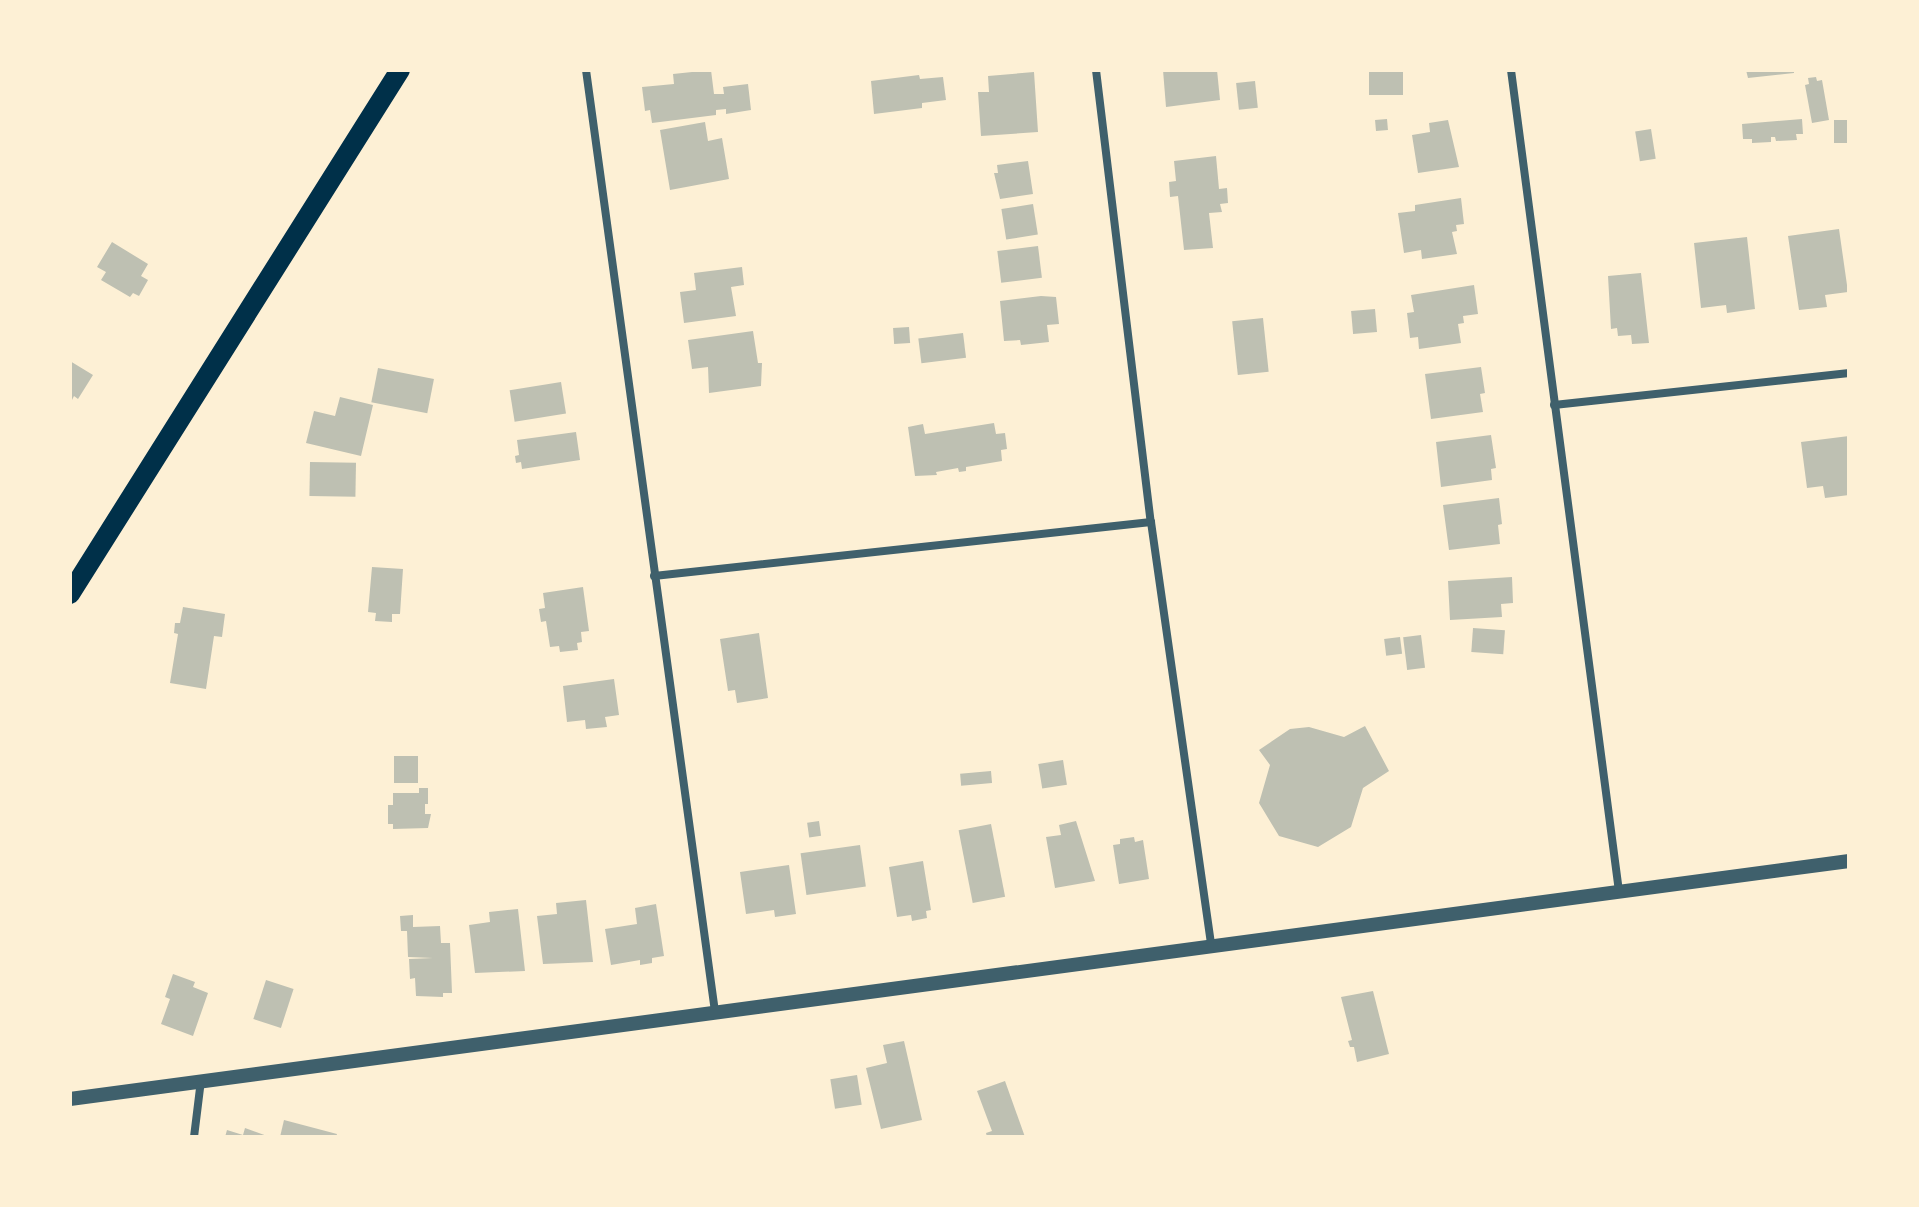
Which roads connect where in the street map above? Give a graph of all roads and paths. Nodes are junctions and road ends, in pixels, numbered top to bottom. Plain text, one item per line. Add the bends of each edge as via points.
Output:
1 (400, 70) edge
2 (586, 70) edge
3 (1096, 70) edge
4 (1511, 70) edge
5 (1849, 373) edge
6 (1554, 405) junction
7 (1151, 522) junction
8 (654, 576) junction
9 (70, 594) edge
10 (1849, 861) edge
11 (1619, 891) junction
12 (1211, 944) junction
13 (715, 1012) junction
14 (201, 1079) junction
15 (70, 1099) edge
16 (194, 1137) edge

1 - 9 main road
2 - 8 street
3 - 7 street
4 - 6 street
5 - 6 street
6 - 11 street
7 - 8 street
7 - 12 street
8 - 13 street
10 - 11 street
11 - 12 street
12 - 13 street
13 - 14 street
14 - 15 street
14 - 16 street

